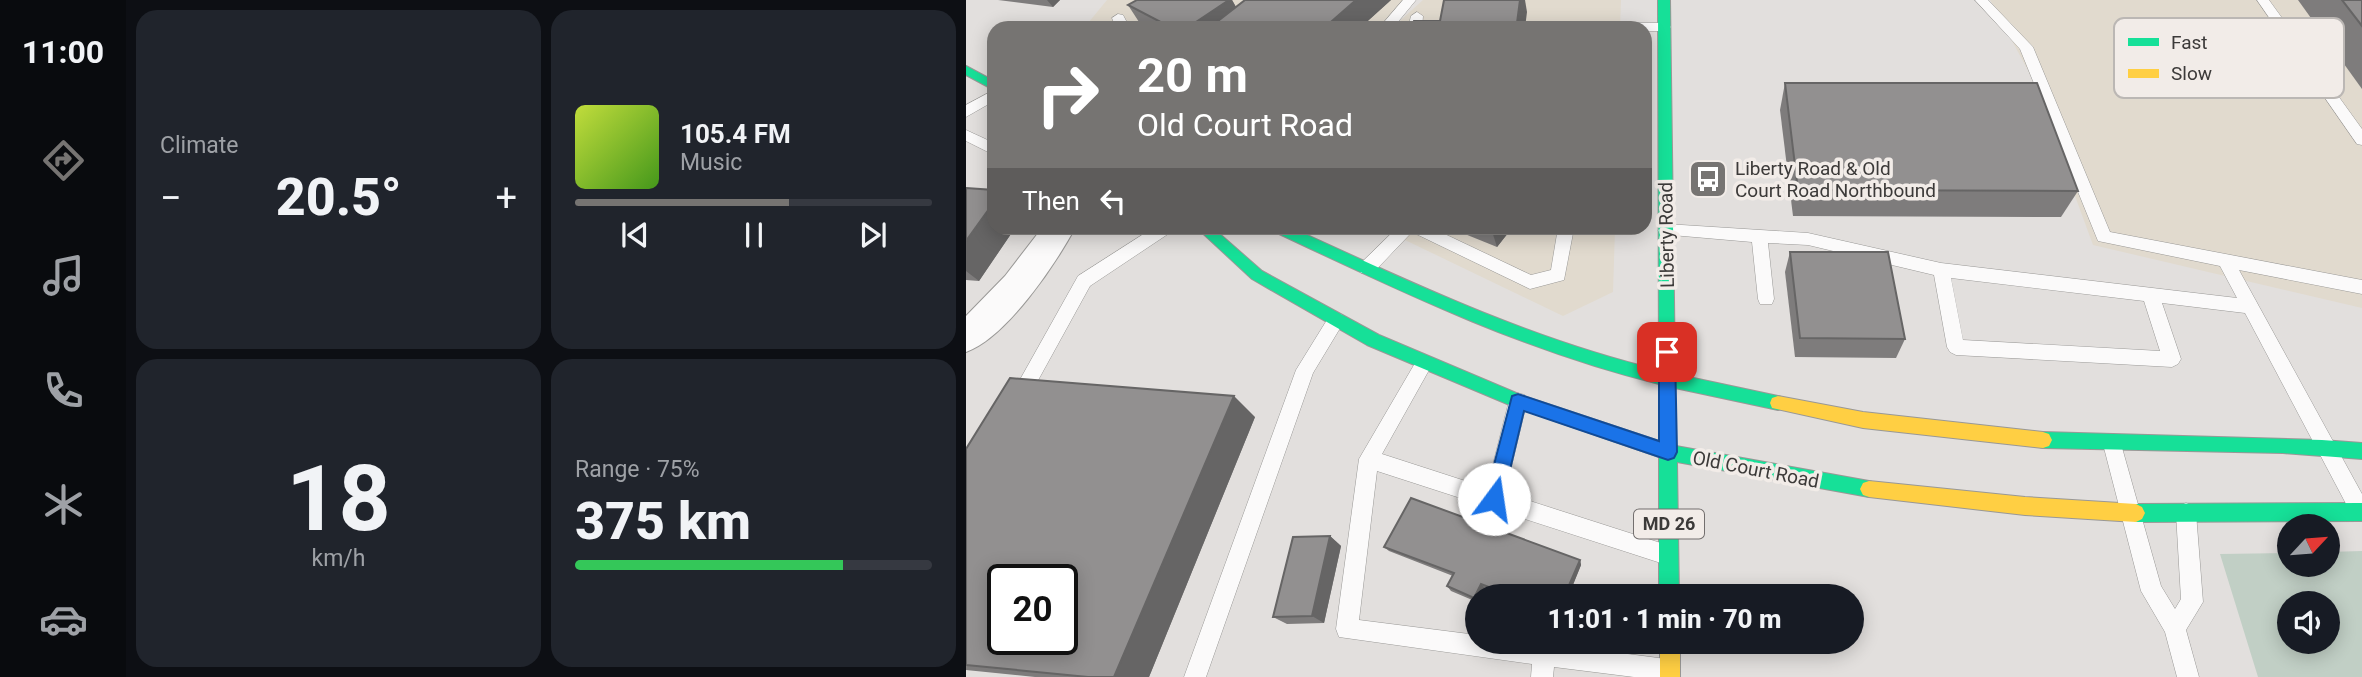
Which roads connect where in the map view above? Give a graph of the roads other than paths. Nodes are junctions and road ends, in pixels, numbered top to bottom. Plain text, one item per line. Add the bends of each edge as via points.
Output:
1 (1410, 0) edge
2 (1664, 0) edge
3 (1981, 0) edge
4 (2263, 0) edge
5 (2276, 18) edge
6 (1391, 21) edge
7 (1652, 27) edge
8 (1664, 27) junction
9 (966, 70) edge
10 (987, 82) edge
11 (2332, 98) edge
12 (987, 99) edge
13 (966, 112) edge
14 (1652, 125) edge
15 (1665, 125) junction
16 (966, 135) edge
17 (2362, 140) edge
18 (987, 146) edge
19 (1666, 230) junction
20 (1054, 235) edge
21 (1154, 235) edge
22 (1212, 235) edge
23 (1295, 235) edge
24 (1399, 235) edge
25 (1433, 235) edge
26 (1565, 235) edge
27 (1759, 236) junction
28 (2225, 260) junction
29 (1367, 268) junction
30 (1941, 270) junction
31 (2362, 286) edge
32 (2151, 295) junction
33 (1766, 299) dead end
34 (2249, 306) junction
35 (1336, 320) junction
36 (966, 337) edge
37 (1424, 363) junction
38 (1667, 380) junction
39 (1518, 401) junction
40 (1012, 411) edge
41 (2112, 444) junction
42 (2325, 447) junction
43 (2362, 451) edge
44 (1668, 452) junction
45 (1369, 459) junction
46 (1494, 499) junction
47 (2361, 512) edge
48 (2130, 513) junction
49 (2186, 513) junction
50 (1669, 556) junction
51 (1669, 584) edge
52 (2175, 628) junction
53 (1465, 644) edge
54 (1544, 654) joint
55 (1670, 654) edge
56 (1670, 674) edge
57 (1195, 677) edge
58 (1542, 677) edge
59 (2188, 677) edge

1 - 6 lane
2 - 8 main road, Liberty Road / MD 26
3 - 28 lane via 2026,47 2104,237
4 - 5 lane
7 - 8 lane
8 - 15 main road, Liberty Road / MD 26
9 - 10 main road
11 - 17 lane
12 - 13 lane
14 - 15 lane
15 - 19 main road, Liberty Road / MD 26
16 - 18 lane
19 - 27 lane
19 - 38 main road, Liberty Road / MD 26
20 - 36 street via 1021,283
21 - 40 lane via 1084,281
22 - 35 main road, Old Court Road via 1257,275
23 - 29 main road
24 - 29 lane
25 - 26 lane via 1530,282 1558,275
27 - 30 lane via 1808,239
27 - 33 lane
28 - 31 lane
28 - 34 lane
29 - 38 main road via 1541,343
30 - 32 lane
30 - 32 lane via 1956,347 2172,359
32 - 34 lane
34 - 42 lane
35 - 37 main road, Old Court Road
35 - 57 lane via 1305,370
37 - 39 main road, Old Court Road
37 - 45 lane
38 - 41 main road via 1863,420
38 - 44 main road, Liberty Road / MD 26
39 - 44 main road, Old Court Road
39 - 46 lane
41 - 42 main road
41 - 48 lane
42 - 43 main road
42 - 47 lane
44 - 48 main road, Old Court Road via 1844,486
44 - 50 main road, Liberty Road / MD 26
45 - 46 lane
45 - 53 lane via 1347,629
46 - 50 lane
47 - 49 main road, Old Court Road
48 - 49 main road, Old Court Road
48 - 52 lane via 2152,591
49 - 52 lane via 2192,602
50 - 51 main road, Liberty Road / MD 26
52 - 59 lane
54 - 56 lane
54 - 58 lane
55 - 56 main road

